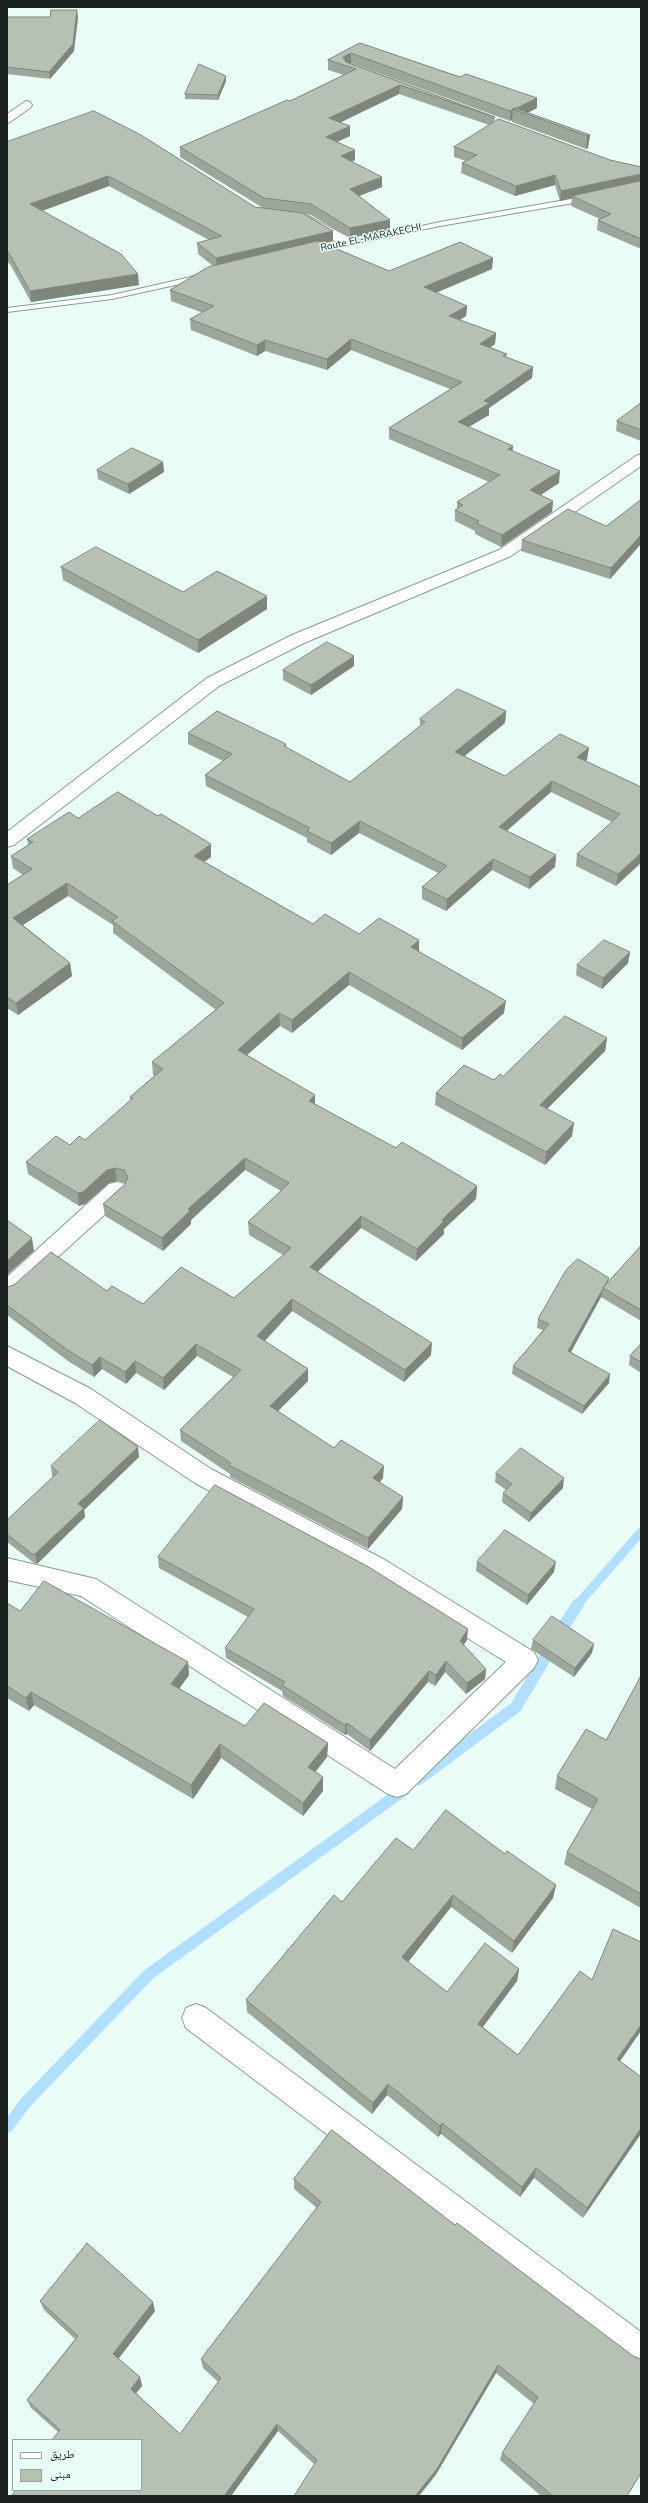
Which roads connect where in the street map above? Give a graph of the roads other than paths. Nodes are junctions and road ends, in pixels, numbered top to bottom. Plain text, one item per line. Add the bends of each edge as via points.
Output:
1 (26, 105) dead end
2 (7, 120) edge
3 (596, 197) edge
4 (298, 218) edge
5 (347, 242) junction
6 (300, 253) edge
7 (212, 274) edge
8 (7, 310) edge
9 (641, 459) edge
10 (7, 841) edge
11 (117, 1190) edge
12 (7, 1290) edge
13 (7, 1355) edge
14 (7, 1569) edge
15 (196, 2018) dead end
16 (641, 2352) edge

1 - 2 street
3 - 5 lane, Route EL-MARAKECHI
4 - 5 street via 306,219
5 - 6 lane, Route EL-MARAKECHI
7 - 8 lane via 112,297
9 - 10 street via 505,552 298,639 212,682
11 - 12 street
13 - 14 street via 83,1396 203,1476 376,1568 525,1660 397,1785 87,1587
15 - 16 street

